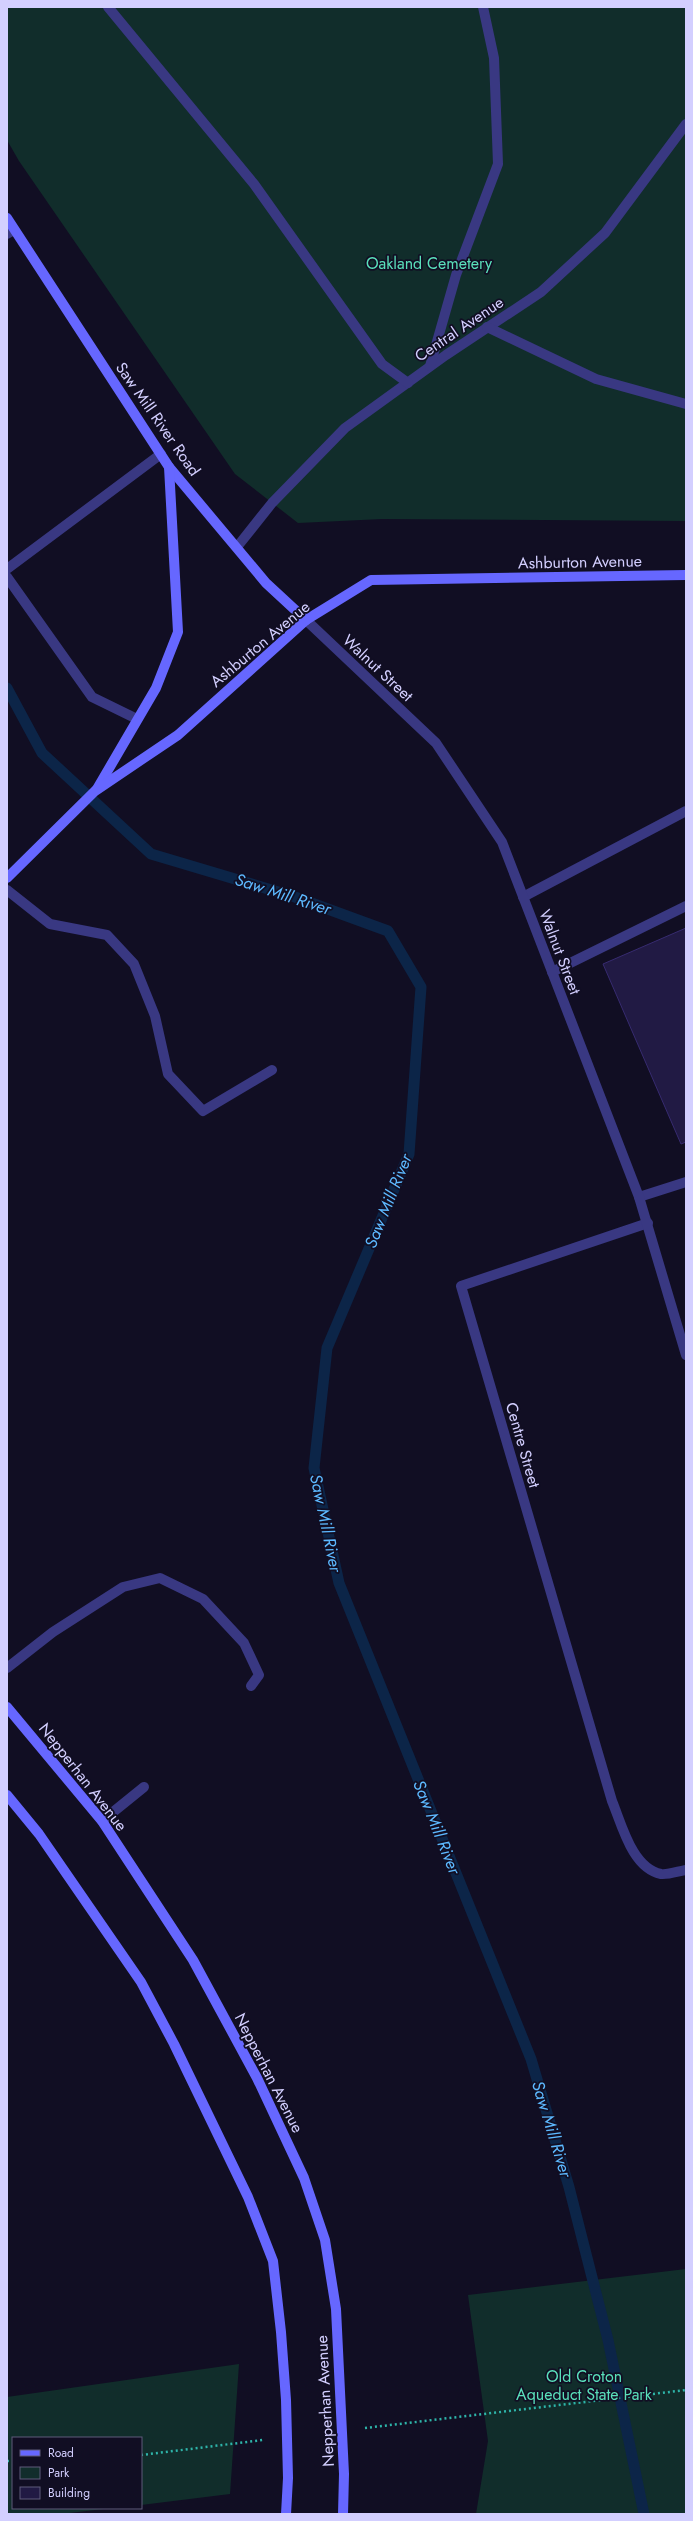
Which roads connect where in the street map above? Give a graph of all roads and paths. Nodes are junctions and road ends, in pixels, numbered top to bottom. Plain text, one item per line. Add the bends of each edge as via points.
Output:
1 (108, 7) edge
2 (483, 7) edge
3 (686, 124) edge
4 (7, 218) edge
5 (11, 232) edge
6 (487, 327) junction
7 (430, 366) junction
8 (408, 383) junction
9 (686, 404) edge
10 (161, 454) junction
11 (169, 467) junction
12 (236, 547) junction
13 (7, 569) edge
14 (686, 575) edge
15 (7, 577) edge
16 (306, 620) junction
17 (137, 719) junction
18 (95, 791) junction
19 (686, 812) edge
20 (7, 878) edge
21 (7, 890) edge
22 (523, 897) junction
23 (686, 906) edge
24 (552, 972) junction
25 (272, 1070) dead end
26 (686, 1182) edge
27 (639, 1197) junction
28 (648, 1223) junction
29 (686, 1354) edge
30 (7, 1668) edge
31 (252, 1686) dead end
32 (7, 1707) edge
33 (144, 1787) dead end
34 (7, 1795) edge
35 (102, 1821) junction
36 (686, 1870) edge
37 (686, 2390) edge
38 (358, 2429) dead end
39 (265, 2440) dead end
40 (142, 2455) edge
41 (286, 2514) edge
42 (343, 2514) edge

1 - 8 street via 254,184 382,364
2 - 7 street via 494,58 498,164 456,275
3 - 6 street, Central Avenue via 606,233 541,292
4 - 5 main road, Saw Mill River Road
5 - 10 main road, Saw Mill River Road
6 - 7 street, Central Avenue
6 - 9 street via 596,379
7 - 8 street, Central Avenue
8 - 12 street, Central Avenue via 345,428 272,503
10 - 11 main road, Saw Mill River Road
10 - 13 street
11 - 12 main road, Saw Mill River Road
11 - 17 main road via 178,632 156,688
12 - 16 main road, Saw Mill River Road via 266,583
14 - 16 main road, Ashburton Avenue via 371,580
15 - 17 street via 92,697
16 - 18 main road, Ashburton Avenue via 178,735
16 - 22 street, Walnut Street via 436,743 502,842
17 - 18 main road
18 - 20 main road, Ashburton Avenue
19 - 22 street
21 - 25 street via 50,924 108,935 134,964 155,1016 168,1074 203,1111
22 - 24 street, Walnut Street
23 - 24 street
24 - 27 street, Walnut Street
26 - 27 street
27 - 28 street, Walnut Street
28 - 29 street, Walnut Street
28 - 36 street, Centre Street via 461,1286 612,1801 635,1854 650,1870 663,1874
30 - 31 street via 53,1632 123,1587 160,1578 203,1599 244,1643 259,1675
32 - 35 main road, Nepperhan Avenue
33 - 35 street
34 - 41 main road via 39,1834 141,1982 248,2197 273,2261 286,2400
35 - 42 main road, Nepperhan Avenue via 194,1960 257,2078 304,2178 325,2240 336,2309 344,2474
37 - 38 path
39 - 40 path

